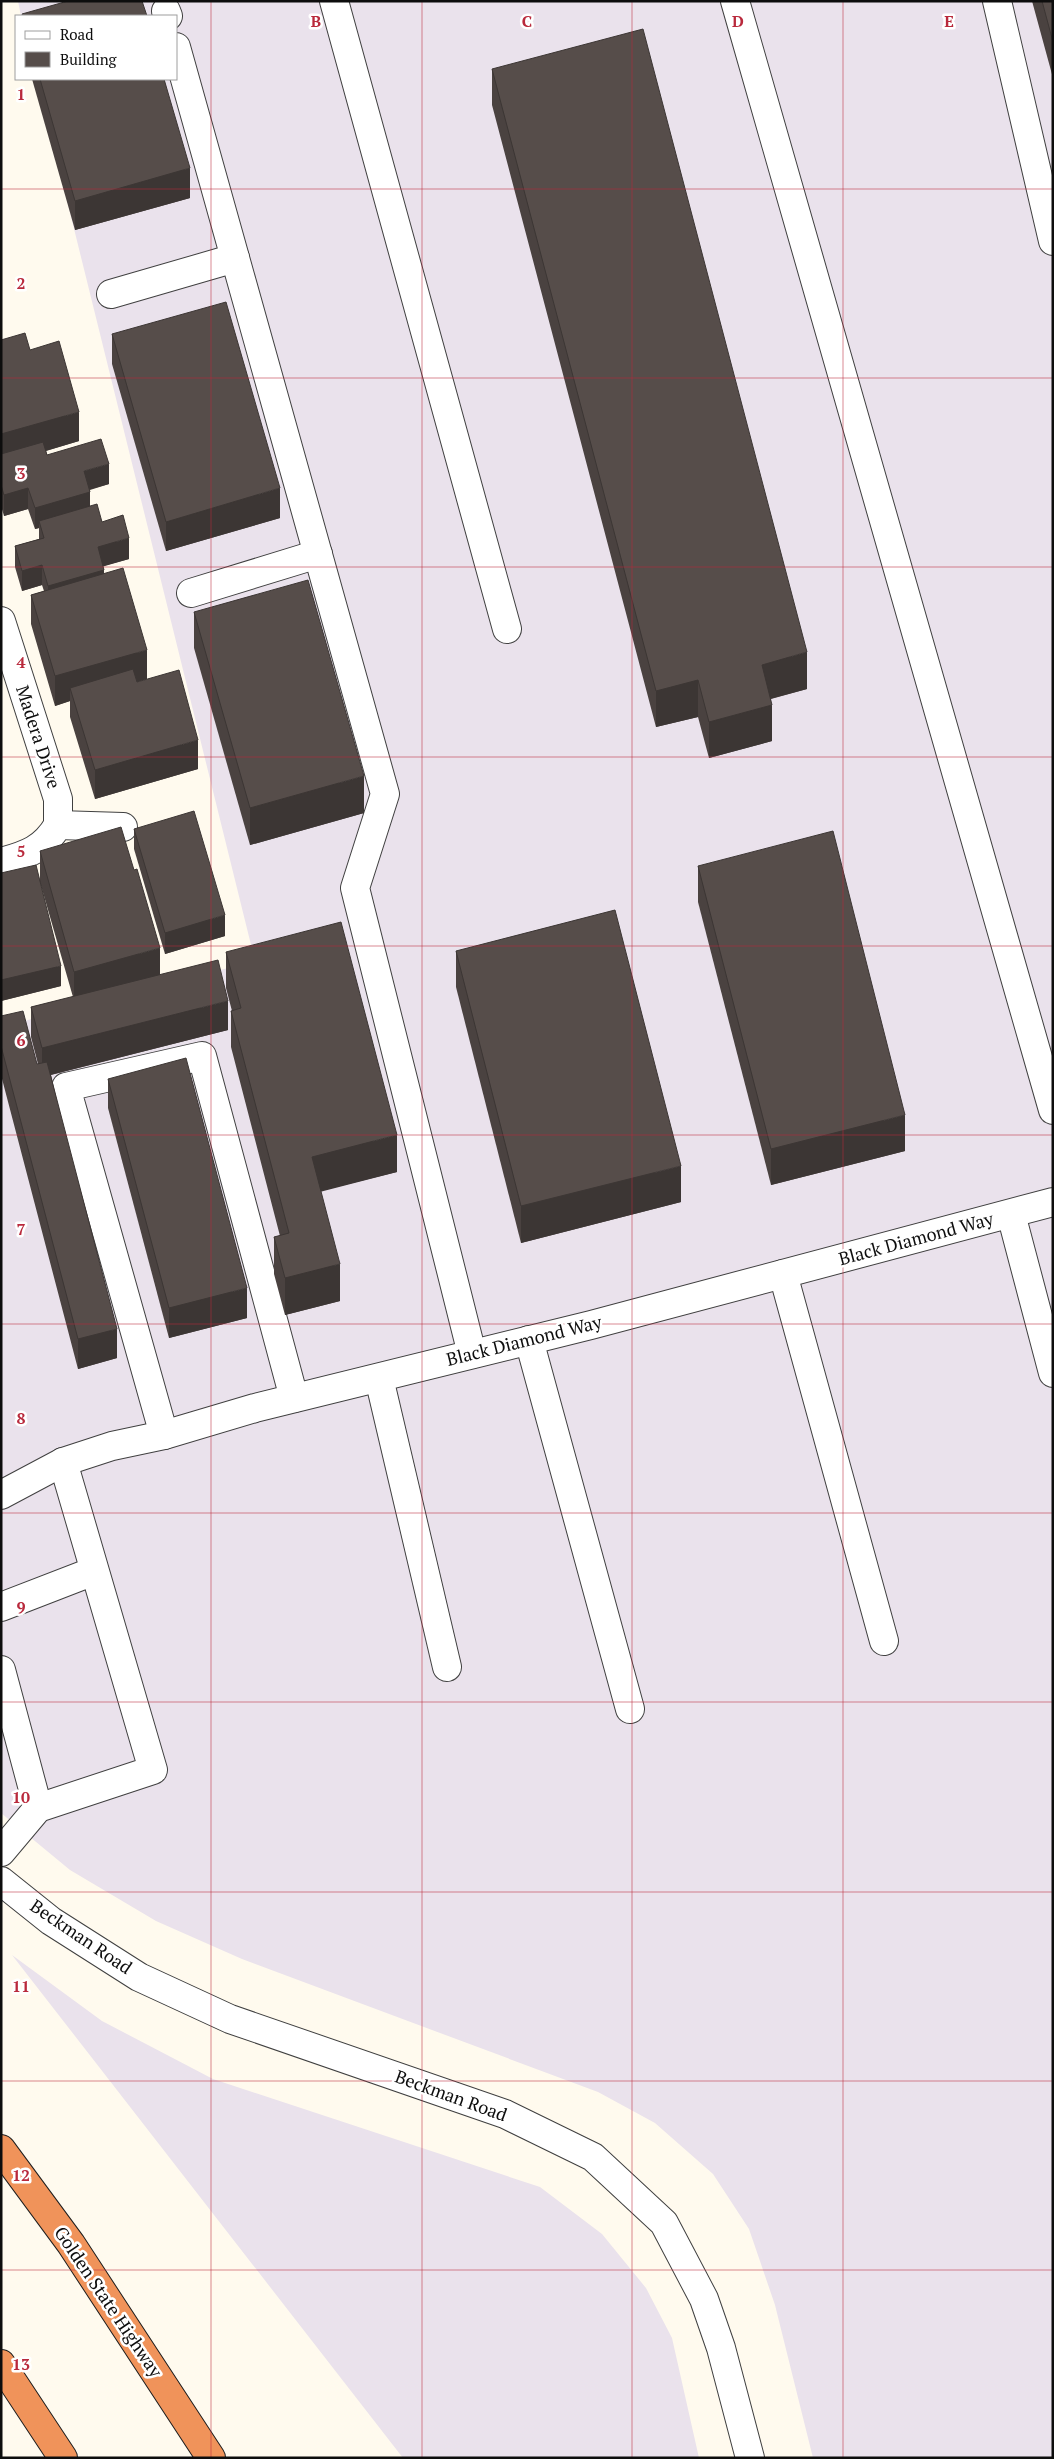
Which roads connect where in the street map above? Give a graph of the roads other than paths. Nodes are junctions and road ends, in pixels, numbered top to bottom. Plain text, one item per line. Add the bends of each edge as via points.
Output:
1 (334, 1) edge
2 (735, 1) edge
3 (997, 1) edge
4 (178, 53) edge
5 (1053, 241) edge
6 (236, 258) junction
7 (111, 294) dead end
8 (318, 554) junction
9 (191, 594) dead end
10 (1, 621) edge
11 (506, 629) dead end
12 (58, 825) junction
13 (124, 828) dead end
14 (1, 862) edge
15 (1053, 1110) edge
16 (1053, 1202) edge
17 (1010, 1214) junction
18 (783, 1274) junction
19 (529, 1340) junction
20 (472, 1354) junction
21 (1053, 1373) edge
22 (379, 1378) junction
23 (294, 1398) junction
24 (164, 1435) junction
25 (63, 1462) junction
26 (1, 1495) edge
27 (94, 1572) junction
28 (1, 1607) edge
29 (884, 1641) dead end
30 (447, 1667) dead end
31 (1, 1670) edge
32 (630, 1709) dead end
33 (38, 1808) junction
34 (1, 1852) edge
35 (1, 1881) edge
36 (1, 2150) edge
37 (1, 2364) edge
38 (63, 2458) edge
39 (211, 2458) edge
40 (750, 2458) edge

1 - 11 street
2 - 15 street
3 - 5 street
4 - 6 street
6 - 7 street
6 - 8 street
8 - 9 street
8 - 20 street via 385,794 355,888
10 - 12 street, Madera Drive via 58,799
12 - 13 street
12 - 14 street via 52,836 30,854
16 - 17 street, Black Diamond Way
17 - 18 street, Black Diamond Way
17 - 21 street
18 - 19 street, Black Diamond Way
18 - 29 street
19 - 20 street, Black Diamond Way
19 - 32 street
20 - 22 street, Black Diamond Way
22 - 23 street, Black Diamond Way
22 - 30 street
23 - 24 street, Black Diamond Way
23 - 24 street via 202,1056 66,1087
24 - 25 street, Black Diamond Way via 112,1446
25 - 26 street, Black Diamond Way
25 - 27 street
27 - 28 street
27 - 33 street via 153,1770
31 - 33 street
33 - 34 street
35 - 40 street, Beckman Road via 51,1921 148,1980 230,2019 505,2114 592,2156 664,2224 704,2299 721,2348
36 - 39 highway, Golden State Highway via 71,2244
37 - 38 highway

